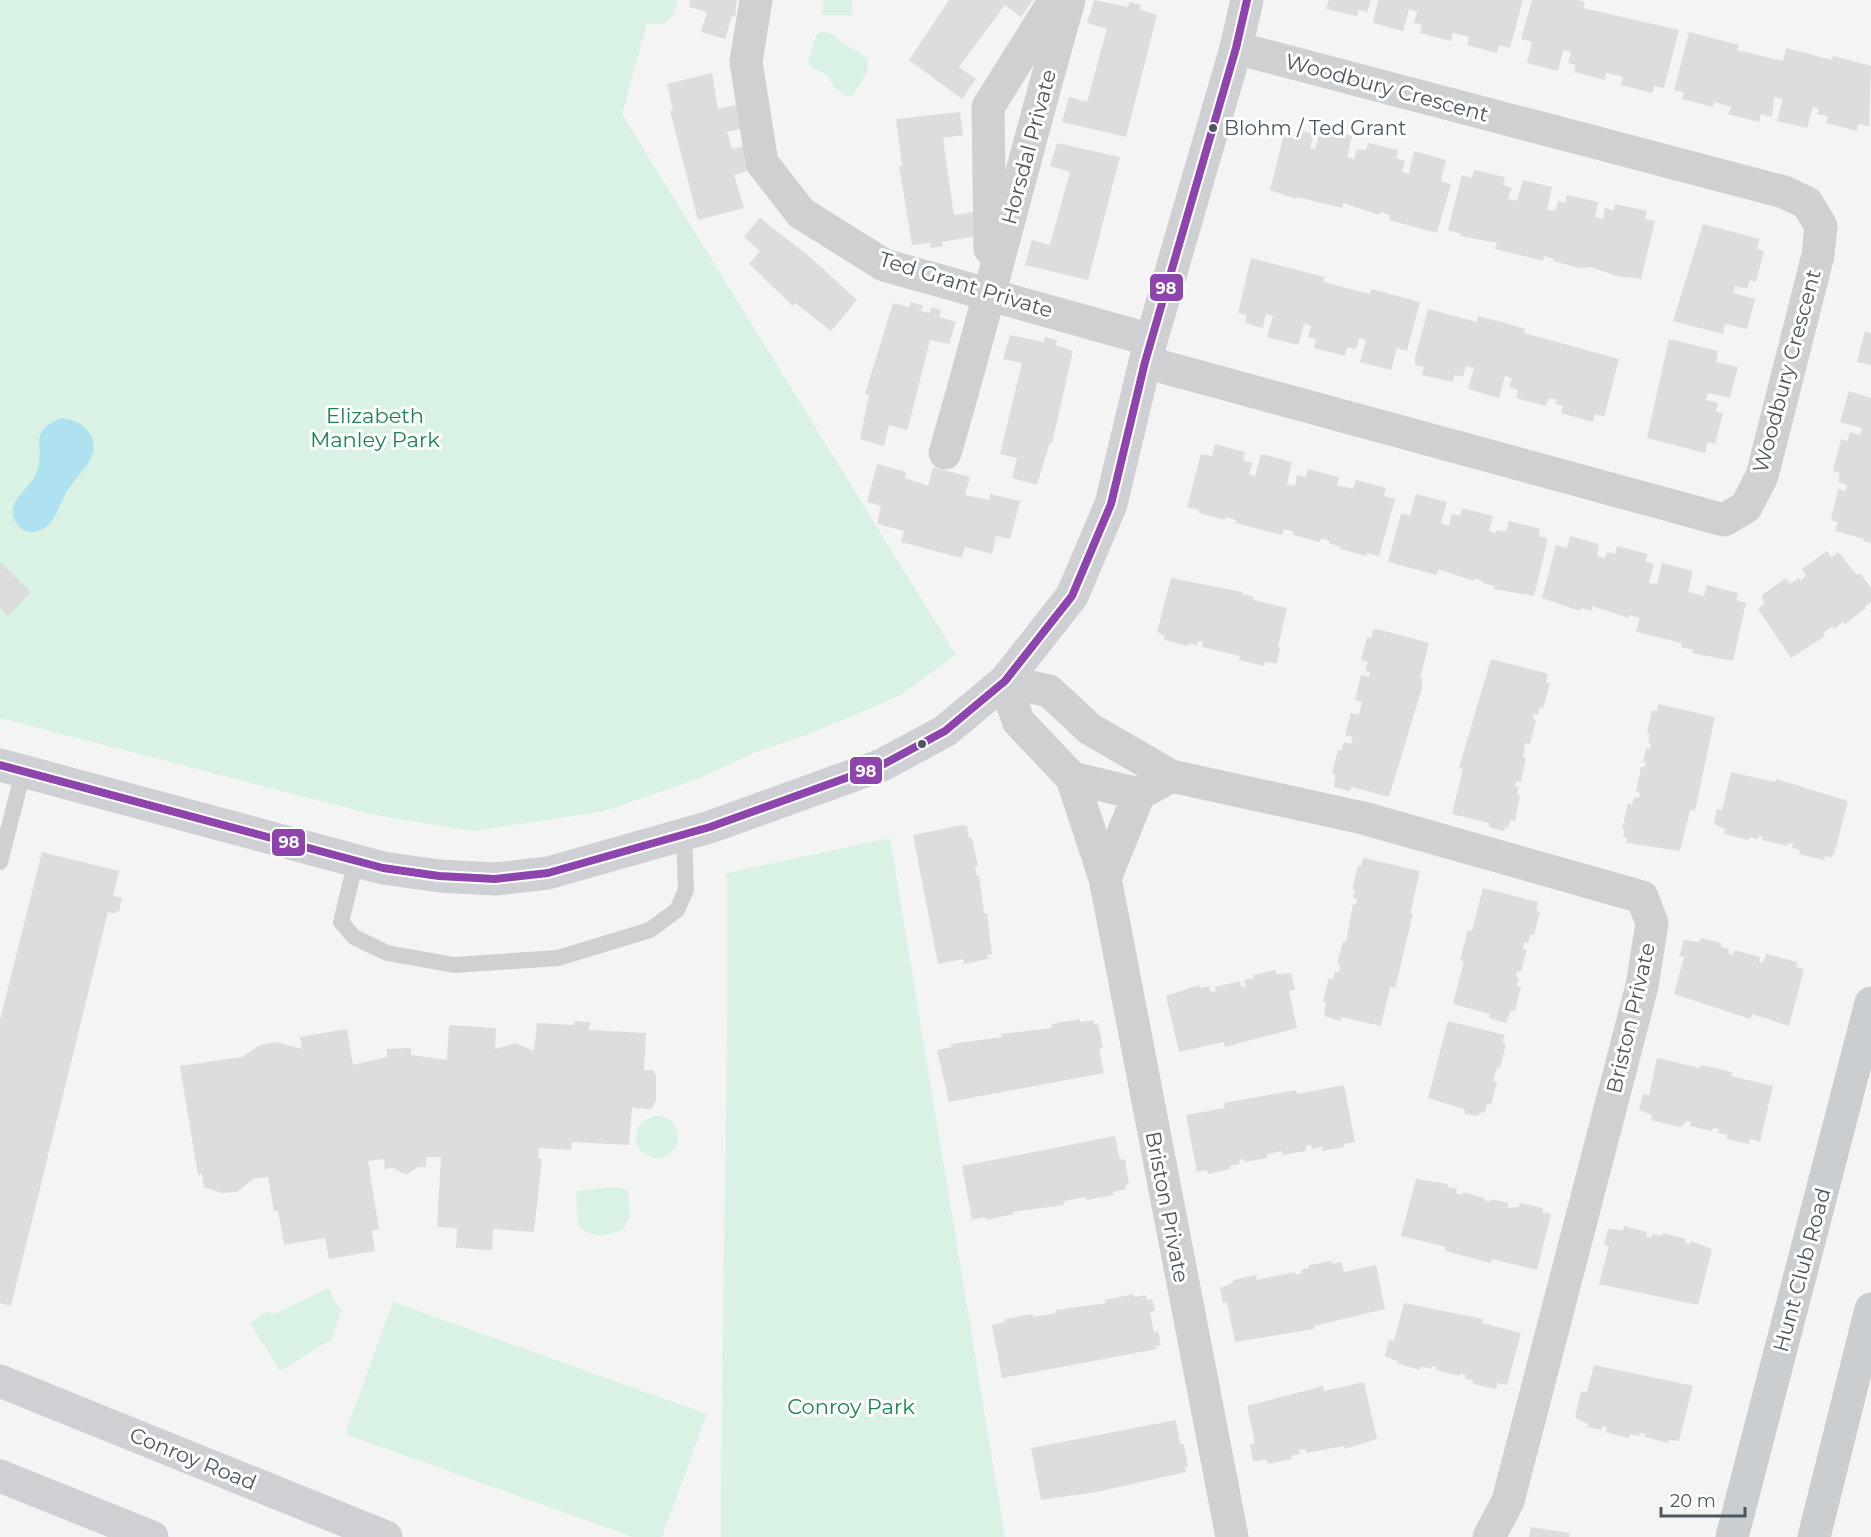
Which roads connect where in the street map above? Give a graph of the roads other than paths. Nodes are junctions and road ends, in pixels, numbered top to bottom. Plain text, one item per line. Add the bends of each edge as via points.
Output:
1 (756, 0) edge
2 (1055, 0) edge
3 (1069, 0) edge
4 (1247, 0) edge
5 (1236, 48) junction
6 (991, 295) junction
7 (1148, 351) junction
8 (945, 453) dead end
9 (1005, 681) junction
10 (11, 768) edge
11 (1171, 776) junction
12 (1072, 778) junction
13 (1139, 794) junction
14 (684, 835) junction
15 (356, 861) junction
16 (0, 862) edge
17 (1105, 878) junction
18 (1871, 1003) edge
19 (1871, 1309) edge
20 (0, 1381) edge
21 (0, 1476) edge
22 (152, 1537) edge
23 (386, 1537) edge
24 (1232, 1537) edge
25 (1489, 1537) edge
26 (1732, 1537) edge
27 (1814, 1537) edge

1 - 6 street, Ted Grant Private via 746,62 762,163 801,213 884,266
2 - 6 street, Horsdal Private via 988,107
3 - 6 street, Horsdal Private
4 - 5 street
5 - 7 street
5 - 7 street, Woodbury Crescent via 1784,192 1807,204 1821,226 1818,255 1762,476 1746,507 1724,520
6 - 7 street, Ted Grant Private
6 - 8 street, Horsdal Private
7 - 9 street via 1111,504 1072,597
9 - 11 street, Briston Private via 1049,691 1090,729
9 - 12 street, Briston Private via 1018,721
9 - 14 street via 945,731 882,765
10 - 15 street
10 - 16 lane
11 - 13 street
11 - 25 street, Briston Private via 1363,818 1642,897 1652,923 1642,986 1508,1501
12 - 13 street
12 - 17 street, Briston Private
13 - 17 street
14 - 15 street via 548,873 495,879 439,876
14 - 15 lane via 686,890 677,909 650,930 558,958 454,965 387,953 354,936 341,922
17 - 24 street, Briston Private
18 - 26 main road, Hunt Club Road
19 - 27 main road
20 - 23 street, Conroy Road
21 - 22 street

